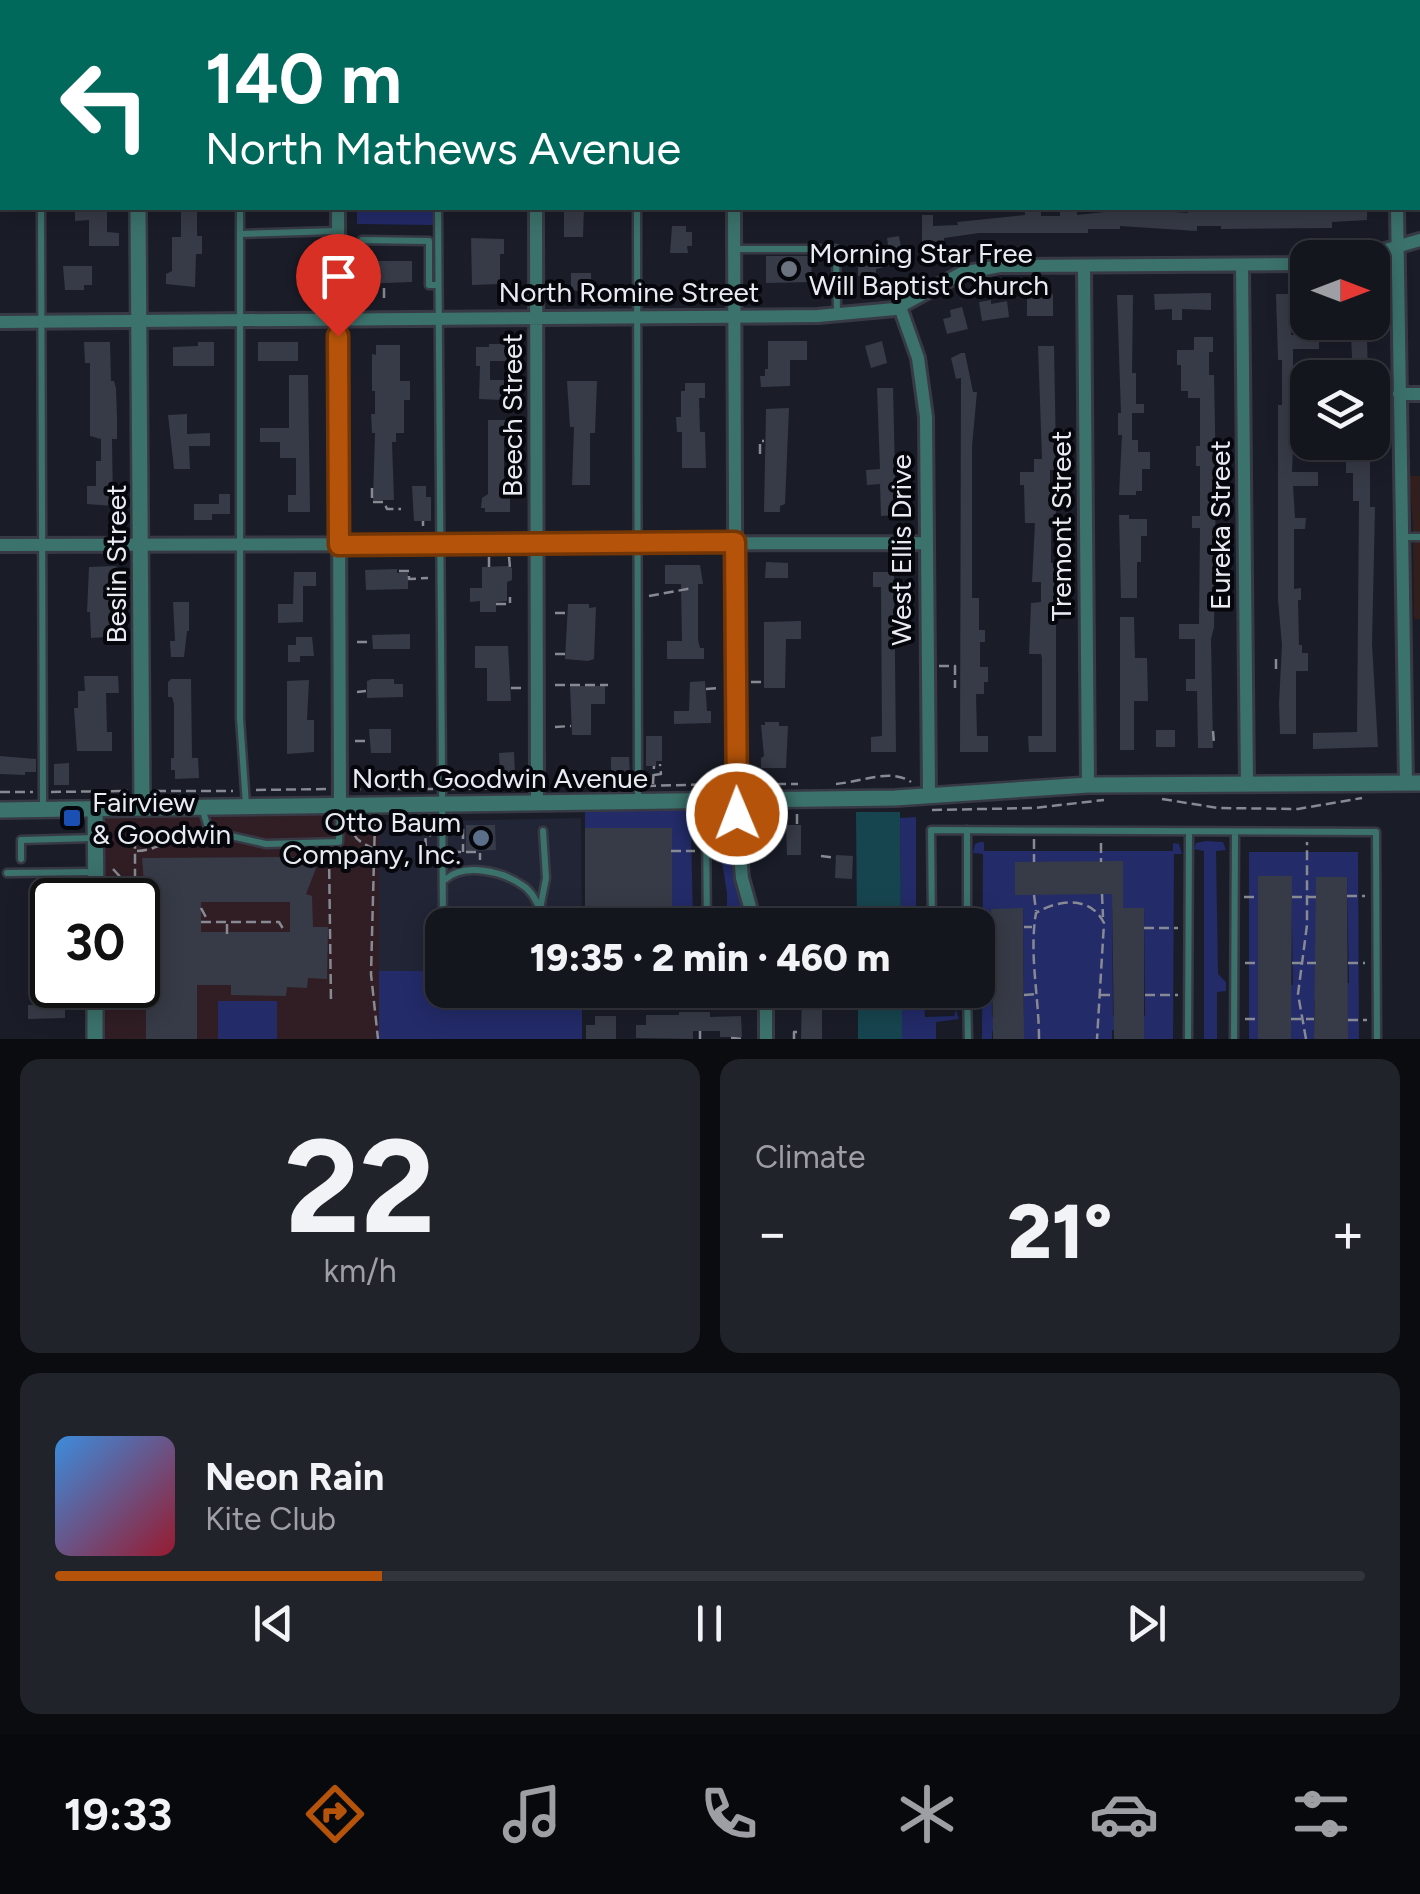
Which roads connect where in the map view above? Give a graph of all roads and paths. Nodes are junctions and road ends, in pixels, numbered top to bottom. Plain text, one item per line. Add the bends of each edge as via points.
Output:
1 (41, 210) edge
2 (138, 210) edge
3 (240, 210) edge
4 (338, 210) edge
5 (438, 210) edge
6 (536, 210) edge
7 (636, 210) edge
8 (734, 210) edge
9 (1398, 210) edge
10 (338, 231) junction
11 (240, 234) junction
12 (1420, 240) edge
13 (1398, 246) junction
14 (1390, 248) edge
15 (734, 249) junction
16 (338, 251) junction
17 (1290, 264) edge
18 (1242, 265) junction
19 (1084, 266) junction
20 (438, 285) junction
21 (384, 288) dead end
22 (384, 300) dead end
23 (900, 307) junction
24 (837, 314) junction
25 (734, 316) junction
26 (637, 317) junction
27 (438, 318) junction
28 (537, 318) junction
29 (338, 319) junction
30 (238, 320) junction
31 (139, 321) junction
32 (0, 322) edge
33 (42, 322) junction
34 (1399, 394) junction
35 (1420, 394) edge
36 (764, 440) dead end
37 (760, 454) dead end
38 (372, 488) dead end
39 (401, 509) dead end
40 (1404, 537) junction
41 (1420, 537) edge
42 (638, 542) junction
43 (735, 542) junction
44 (926, 542) junction
45 (440, 543) junction
46 (537, 543) junction
47 (0, 544) edge
48 (42, 544) junction
49 (141, 545) junction
50 (240, 545) junction
51 (339, 545) junction
52 (489, 555) dead end
53 (509, 555) dead end
54 (489, 567) dead end
55 (510, 568) dead end
56 (399, 571) dead end
57 (428, 578) dead end
58 (693, 588) dead end
59 (510, 597) dead end
60 (638, 597) junction
61 (496, 604) dead end
62 (568, 612) dead end
63 (555, 613) dead end
64 (356, 642) dead end
65 (372, 642) dead end
66 (555, 654) dead end
67 (565, 654) dead end
68 (1280, 658) dead end
69 (927, 666) junction
70 (1276, 669) dead end
71 (736, 682) junction
72 (764, 682) dead end
73 (608, 684) dead end
74 (555, 685) dead end
75 (706, 688) dead end
76 (721, 688) dead end
77 (955, 688) dead end
78 (357, 692) dead end
79 (366, 692) dead end
80 (571, 726) dead end
81 (555, 727) dead end
82 (1213, 730) dead end
83 (368, 741) dead end
84 (340, 742) junction
85 (1214, 744) dead end
86 (660, 764) dead end
87 (654, 766) dead end
88 (620, 775) dead end
89 (653, 775) junction
90 (699, 775) dead end
91 (912, 783) dead end
92 (1413, 783) edge
93 (699, 784) junction
94 (728, 784) dead end
95 (746, 784) dead end
96 (812, 784) dead end
97 (829, 784) dead end
98 (1247, 784) junction
99 (1088, 785) junction
100 (620, 786) junction
101 (645, 786) dead end
102 (653, 786) junction
103 (550, 788) dead end
104 (133, 791) dead end
105 (0, 792) edge
106 (43, 792) junction
107 (636, 794) junction
108 (928, 796) junction
109 (1156, 798) dead end
110 (1364, 798) dead end
111 (1108, 800) dead end
112 (736, 801) junction
113 (538, 802) junction
114 (340, 804) junction
115 (442, 804) junction
116 (202, 806) junction
117 (246, 806) junction
118 (95, 808) junction
119 (1034, 808) junction
120 (0, 810) edge
121 (43, 810) junction
122 (940, 810) dead end
123 (797, 813) dead end
124 (138, 814) junction
125 (352, 818) dead end
126 (375, 818) dead end
127 (798, 825) dead end
128 (444, 826) junction
129 (706, 827) dead end
130 (967, 830) junction
131 (1034, 830) junction
132 (544, 831) dead end
133 (1100, 831) junction
134 (1189, 832) junction
135 (1234, 832) junction
136 (1307, 832) junction
137 (204, 834) dead end
138 (95, 838) junction
139 (374, 849) junction
140 (672, 850) dead end
141 (135, 851) junction
142 (706, 851) junction
143 (329, 852) dead end
144 (444, 852) junction
145 (462, 852) junction
146 (821, 856) dead end
147 (836, 858) dead end
148 (21, 859) dead end
149 (1034, 862) dead end
150 (1101, 862) dead end
151 (113, 869) dead end
152 (96, 872) junction
153 (480, 872) junction
154 (7, 873) dead end
155 (96, 878) edge
156 (121, 878) edge
157 (135, 878) edge
158 (445, 880) junction
159 (1102, 894) dead end
160 (1034, 895) dead end
161 (1347, 896) dead end
162 (1376, 896) junction
163 (1234, 897) junction
164 (1258, 897) dead end
165 (1292, 897) dead end
166 (1306, 897) junction
167 (1316, 897) dead end
168 (201, 908) dead end
169 (444, 908) edge
170 (539, 908) edge
171 (541, 908) edge
172 (707, 908) edge
173 (751, 908) edge
174 (932, 908) edge
175 (967, 908) edge
176 (1036, 913) junction
177 (1103, 918) junction
178 (201, 922) dead end
179 (209, 922) junction
180 (227, 922) junction
181 (1024, 927) dead end
182 (1034, 927) junction
183 (1104, 928) junction
184 (1112, 928) dead end
185 (1144, 928) dead end
186 (1188, 928) junction
187 (285, 932) dead end
188 (227, 934) dead end
189 (1258, 962) dead end
190 (1292, 962) dead end
191 (1234, 963) junction
192 (1300, 963) junction
193 (1316, 963) dead end
194 (1376, 963) junction
195 (1348, 964) dead end
196 (1037, 994) junction
197 (1099, 994) junction
198 (1188, 994) junction
199 (1024, 995) dead end
200 (1113, 995) dead end
201 (1144, 996) dead end
202 (331, 1003) dead end
203 (96, 1008) edge
204 (766, 1008) edge
205 (968, 1008) edge
206 (1234, 1019) junction
207 (1258, 1019) dead end
208 (1291, 1019) dead end
209 (1302, 1019) junction
210 (1314, 1020) dead end
211 (1348, 1020) dead end
212 (1377, 1020) junction
213 (700, 1032) dead end
214 (802, 1032) dead end
215 (731, 1038) edge
216 (96, 1039) edge
217 (378, 1039) edge
218 (700, 1039) edge
219 (744, 1039) edge
220 (766, 1039) edge
221 (794, 1039) edge
222 (968, 1039) edge
223 (1038, 1039) edge
224 (1097, 1039) edge
225 (1188, 1039) edge
226 (1234, 1039) edge
227 (1306, 1039) edge
228 (1377, 1039) edge

1 - 33 lane
2 - 31 street, Beslin Street
3 - 11 lane
4 - 10 street
5 - 20 lane
6 - 28 street, Beech Street
7 - 26 lane
8 - 15 street
9 - 13 street
10 - 11 lane
10 - 16 street
11 - 30 lane
12 - 13 street
13 - 14 street
13 - 34 street
15 - 24 lane via 836,249
15 - 25 street
16 - 20 lane via 358,251 362,240 429,241 429,286
16 - 29 street
17 - 18 street, North Romine Street
18 - 19 street, North Romine Street
18 - 98 street, Eureka Street
19 - 23 street, North Romine Street via 978,269
19 - 99 street, Tremont Street
20 - 27 lane
21 - 22 path
23 - 24 street, North Romine Street
23 - 44 street, West Ellis Drive via 923,387
24 - 25 street, North Romine Street
25 - 26 street, North Romine Street
25 - 43 street
26 - 28 street, North Romine Street
26 - 42 lane
27 - 28 street, North Romine Street
27 - 29 street, North Romine Street
27 - 45 lane
28 - 46 street, Beech Street
29 - 30 street, North Romine Street
29 - 51 street
30 - 31 street, North Romine Street
30 - 50 lane
31 - 33 street, North Romine Street
31 - 49 street, Beslin Street
32 - 33 street, North Romine Street
33 - 48 lane
34 - 35 street
34 - 40 street
36 - 37 path
38 - 39 path via 372,502
40 - 41 lane
40 - 92 street
42 - 43 street
42 - 46 street
42 - 60 lane
43 - 44 street
43 - 71 street
44 - 69 street, West Ellis Drive
45 - 46 street
45 - 51 street
45 - 115 lane
46 - 113 street, Beech Street
47 - 48 street
48 - 49 street
48 - 106 lane
49 - 50 street
49 - 124 street, Beslin Street
50 - 51 street
50 - 117 lane
51 - 84 street
52 - 54 path
53 - 55 path
56 - 57 path
58 - 60 path
59 - 61 path via 510,604
60 - 107 lane
62 - 63 path
64 - 65 path
66 - 67 path
68 - 70 path
69 - 77 path via 955,666
69 - 108 street, West Ellis Drive
71 - 72 path
71 - 112 street
73 - 74 path
75 - 76 path
78 - 79 path
80 - 81 path
82 - 85 path
83 - 84 path
84 - 114 street
86 - 89 path via 661,774
87 - 89 path
88 - 100 path
89 - 102 path
90 - 93 path
91 - 97 path via 889,776
92 - 98 street, North Goodwin Avenue
93 - 94 path
93 - 102 path
95 - 96 path
98 - 99 street, North Goodwin Avenue
99 - 108 street, North Goodwin Avenue
100 - 103 path
100 - 107 path
101 - 102 path
104 - 106 path
105 - 106 path
106 - 121 lane
107 - 112 street, North Goodwin Avenue
107 - 113 street, North Goodwin Avenue
108 - 112 street, North Goodwin Avenue
109 - 110 path via 1204,807 1298,809
111 - 119 path
112 - 173 street
113 - 115 street, North Goodwin Avenue
114 - 115 street, North Goodwin Avenue
114 - 116 lane via 339,842 266,844 209,831
114 - 117 street, North Goodwin Avenue
115 - 128 lane
116 - 117 street, North Goodwin Avenue
116 - 124 street, North Goodwin Avenue
118 - 121 street, North Goodwin Avenue
118 - 124 street, North Goodwin Avenue
118 - 138 street
119 - 122 path
119 - 131 path
120 - 121 street, North Goodwin Avenue
123 - 127 path
124 - 141 path
125 - 139 path via 351,834
126 - 139 path
128 - 144 lane
128 - 145 path via 462,826
129 - 142 lane
130 - 131 lane
130 - 174 lane via 931,830
130 - 175 lane
131 - 133 lane
131 - 149 path
132 - 171 lane
133 - 134 lane
133 - 150 path
134 - 135 lane
134 - 186 lane
135 - 136 lane
135 - 163 lane
136 - 162 lane via 1376,832
136 - 166 path
137 - 141 path
138 - 148 lane via 21,840
138 - 152 street
139 - 217 path via 371,974
140 - 142 path
141 - 157 path
142 - 172 lane
143 - 202 path
144 - 145 path
144 - 158 lane
145 - 153 path via 480,852
146 - 147 path
151 - 156 path
152 - 154 lane
152 - 155 street
153 - 158 lane via 455,872
153 - 170 lane via 525,886
158 - 169 lane
159 - 177 path
160 - 176 path
161 - 162 path
162 - 194 lane
163 - 164 path
163 - 191 lane
165 - 166 path
166 - 167 path
166 - 192 path
168 - 179 path
176 - 177 path via 1073,902
176 - 182 path
177 - 183 path
178 - 179 path
179 - 180 path
180 - 187 path via 279,922
180 - 188 path
181 - 182 path
182 - 196 path
183 - 184 path
183 - 197 path
185 - 186 path
186 - 198 lane
189 - 191 path
190 - 192 path
191 - 206 lane
192 - 193 path
192 - 209 path
194 - 195 path
194 - 212 lane
196 - 199 path
196 - 223 path
197 - 200 path
197 - 224 path
198 - 201 path
198 - 225 lane
203 - 216 street
204 - 220 street
205 - 222 lane
206 - 207 path
206 - 226 lane
208 - 209 path
209 - 210 path
209 - 227 path
211 - 212 path
212 - 228 lane
213 - 218 path
214 - 221 path via 794,1032
215 - 219 path

